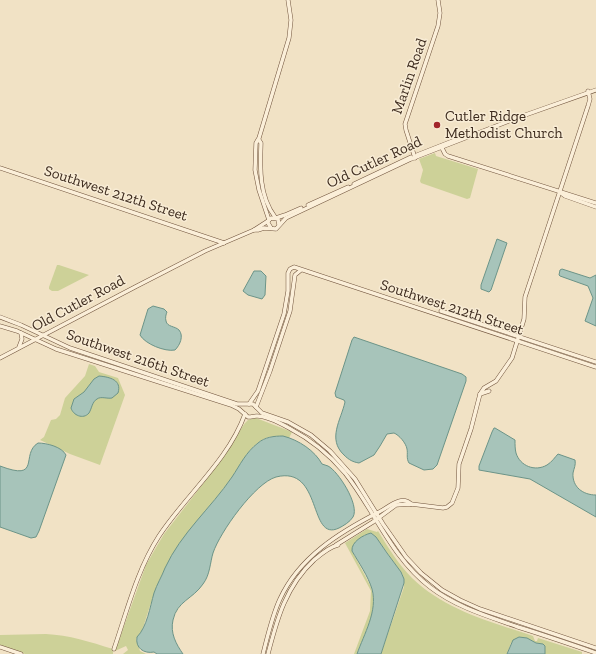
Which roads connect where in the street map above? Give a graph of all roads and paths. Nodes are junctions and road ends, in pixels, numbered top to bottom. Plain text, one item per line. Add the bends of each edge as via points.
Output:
1 (288, 0) edge
2 (438, 0) edge
3 (596, 89) edge
4 (588, 92) junction
5 (259, 140) junction
6 (441, 146) junction
7 (415, 157) junction
8 (0, 168) edge
9 (560, 193) junction
10 (596, 203) edge
11 (596, 207) edge
12 (275, 217) junction
13 (268, 220) junction
14 (279, 225) junction
15 (272, 229) junction
16 (254, 230) junction
17 (224, 243) junction
18 (301, 270) junction
19 (441, 311) dead end
20 (0, 317) edge
21 (0, 326) edge
22 (52, 330) junction
23 (21, 333) junction
24 (42, 335) junction
25 (519, 336) junction
26 (34, 339) junction
27 (52, 340) junction
28 (517, 341) junction
29 (19, 347) junction
30 (0, 358) edge
31 (596, 362) edge
32 (596, 367) edge
33 (489, 392) dead end
34 (480, 394) junction
35 (248, 404) junction
36 (257, 408) junction
37 (244, 414) junction
38 (252, 417) junction
39 (239, 427) junction
40 (372, 515) junction
41 (378, 515) junction
42 (376, 521) junction
43 (322, 548) junction
44 (318, 557) junction
45 (0, 647) edge
46 (596, 648) edge
47 (114, 649) dead end
48 (596, 653) edge
49 (21, 654) edge
50 (263, 654) edge
51 (268, 654) edge

1 - 5 street via 291,16 289,38
2 - 7 street, Marlin Road via 438,26 406,123
3 - 4 street, Old Cutler Road
4 - 6 street, Old Cutler Road
4 - 9 street via 590,99
5 - 12 street via 263,189
5 - 13 street via 256,143 255,170
6 - 7 street, Old Cutler Road
6 - 9 street via 444,154 448,156
7 - 12 street, Old Cutler Road via 298,210
7 - 14 street, Old Cutler Road via 283,220
8 - 17 street, Southwest 212th Street
9 - 10 street
9 - 11 street
9 - 25 street via 525,297 524,317
12 - 13 street
12 - 14 street
13 - 15 street via 268,226
13 - 16 street, Old Cutler Road
14 - 15 street
15 - 16 street, Old Cutler Road
16 - 17 street, Old Cutler Road
17 - 22 street, Old Cutler Road
18 - 28 street, Southwest 212th Street
18 - 35 street via 294,267 288,272 285,309 258,391
18 - 36 street via 294,277 290,311
19 - 25 street, Southwest 212th Street
20 - 24 street, Southwest 216th Street
21 - 23 street, Southwest 216th Street
22 - 24 street, Old Cutler Road
22 - 27 street
23 - 26 street, Southwest 216th Street
23 - 29 street
24 - 26 street, Old Cutler Road
24 - 27 street, Southwest 216th Street
25 - 28 street
25 - 31 street, Southwest 212th Street
26 - 29 street, Old Cutler Road
26 - 37 street, Southwest 216th Street via 56,349 238,408
27 - 35 street, Southwest 216th Street via 237,404
28 - 32 street, Southwest 212th Street
28 - 34 street via 511,360 498,379 484,388
29 - 30 street, Old Cutler Road
33 - 34 street
34 - 41 street via 458,468 458,488 454,501 443,508 400,501
35 - 36 street
35 - 37 street via 244,408
36 - 38 street via 257,413
36 - 41 street via 298,427 327,448 348,470
37 - 38 street
37 - 39 street
38 - 39 street
38 - 40 street via 261,417 285,426 323,451 347,477
39 - 47 street via 217,462 151,550 140,572
40 - 41 street
40 - 42 street
40 - 43 street via 344,531
41 - 42 street
41 - 46 street via 412,564 451,595 480,609
42 - 44 street
42 - 48 street via 409,568 445,597 476,613
43 - 44 street
43 - 50 street via 300,568 284,590
44 - 51 street via 301,575 286,598
45 - 49 street

